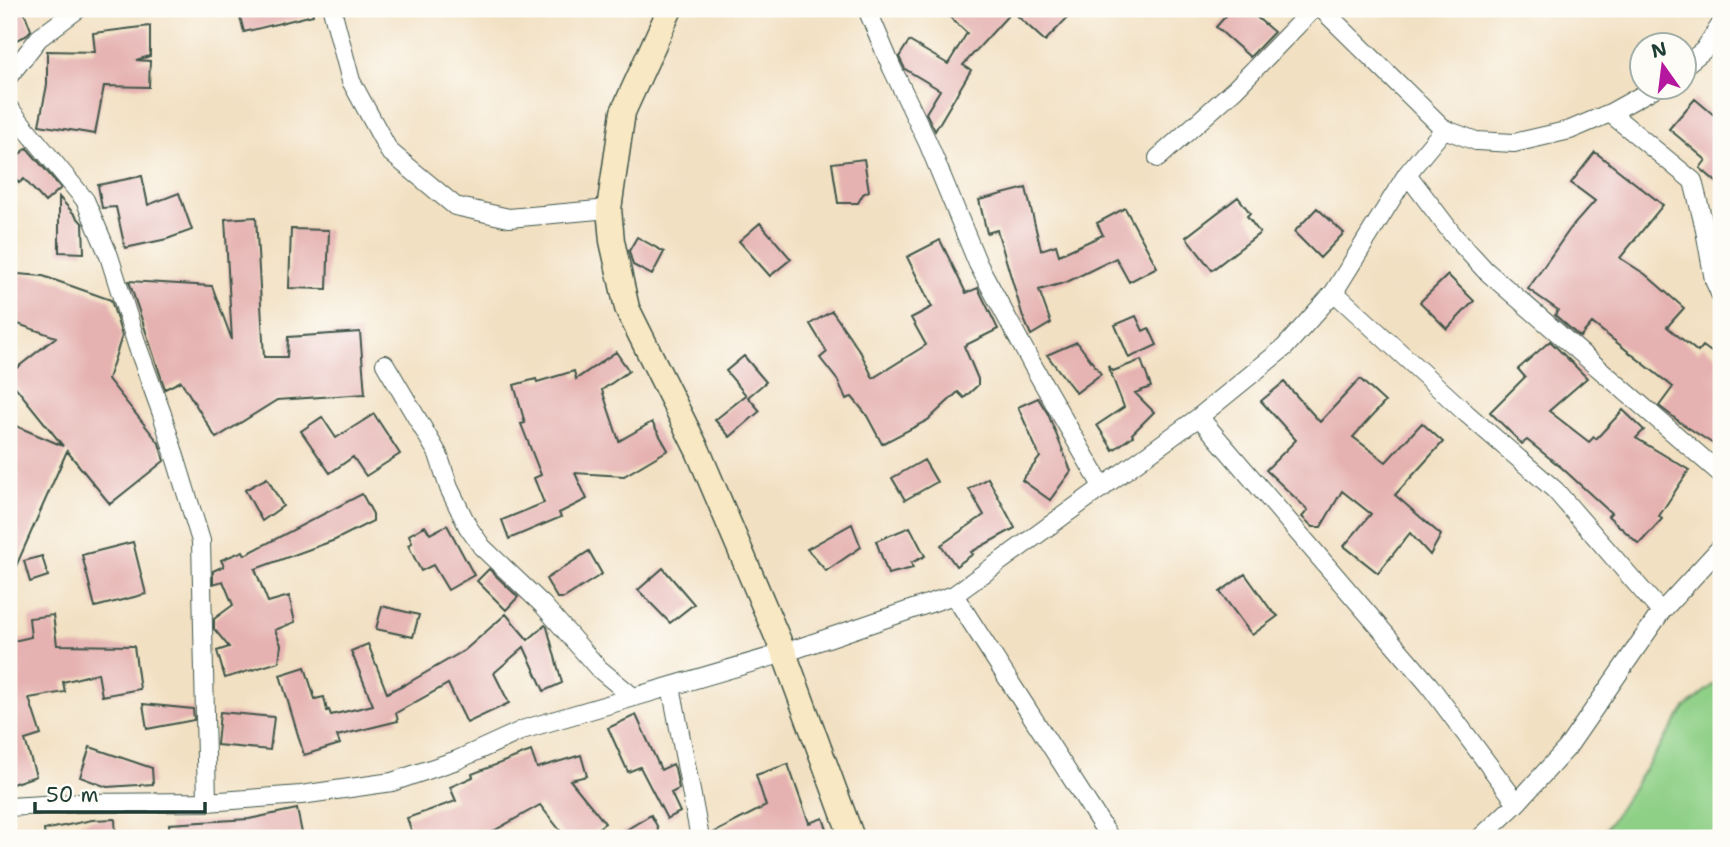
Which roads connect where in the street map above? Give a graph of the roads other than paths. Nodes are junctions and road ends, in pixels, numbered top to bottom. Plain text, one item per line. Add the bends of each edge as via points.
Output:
1 (78, 9) edge
2 (332, 9) edge
3 (670, 9) edge
4 (867, 9) edge
5 (1313, 9) edge
6 (1322, 9) edge
7 (1721, 24) edge
8 (1698, 55) edge
9 (9, 76) edge
10 (1630, 102) edge
11 (9, 108) edge
12 (1610, 113) junction
13 (1444, 130) junction
14 (1158, 158) dead end
15 (1408, 174) junction
16 (609, 209) junction
17 (1334, 292) junction
18 (1721, 296) edge
19 (385, 363) dead end
20 (1199, 417) junction
21 (1721, 474) edge
22 (1103, 488) junction
23 (1721, 547) edge
24 (954, 595) junction
25 (1661, 612) junction
26 (784, 653) junction
27 (671, 686) junction
28 (633, 697) junction
29 (207, 802) junction
30 (1517, 803) junction
31 (9, 807) edge
32 (700, 838) edge
33 (852, 838) edge
34 (1110, 838) edge
35 (1480, 838) edge

1 - 9 street via 39,37
2 - 16 street via 351,81 389,151 455,206 509,218
3 - 16 street via 624,112
4 - 22 street via 978,264
5 - 14 street via 1235,89
6 - 13 street
7 - 8 street
10 - 12 street
11 - 29 street via 85,200 109,256 201,541
12 - 13 street via 1570,131 1514,143 1476,141
12 - 18 street via 1693,181
13 - 15 street
15 - 17 street
15 - 21 street via 1485,271
16 - 26 street via 627,308 698,451
17 - 20 street via 1285,347
17 - 25 street via 1555,489
19 - 28 street via 438,454 449,488 482,547 543,605 598,668
20 - 22 street
20 - 30 street via 1429,685
22 - 24 street
23 - 25 street
24 - 26 street
24 - 34 street
25 - 30 street via 1567,748
26 - 27 street
26 - 33 street
27 - 28 street
27 - 32 street
28 - 29 street via 525,729 457,760 392,782
29 - 31 street
30 - 35 street

